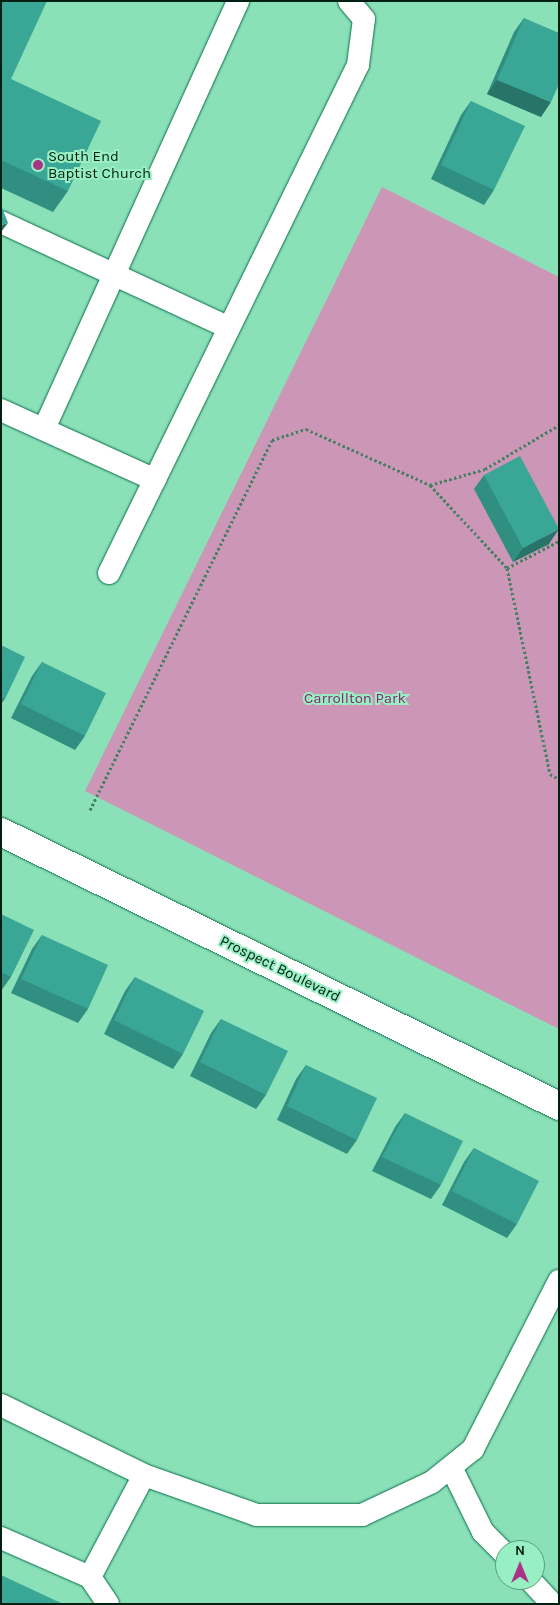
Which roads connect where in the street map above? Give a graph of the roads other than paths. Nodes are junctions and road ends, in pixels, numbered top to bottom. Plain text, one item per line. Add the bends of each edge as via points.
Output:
1 (238, 1) edge
2 (349, 1) edge
3 (1, 222) edge
4 (114, 276) junction
5 (229, 328) junction
6 (1, 410) edge
7 (44, 429) junction
8 (155, 480) junction
9 (109, 574) dead end
10 (1, 832) edge
11 (559, 1106) edge
12 (559, 1281) edge
13 (1, 1405) edge
14 (451, 1467) junction
15 (144, 1475) junction
16 (1, 1538) edge
17 (495, 1544) edge
18 (90, 1577) junction
19 (539, 1590) edge
20 (108, 1604) edge
21 (552, 1604) edge

1 - 4 lane
2 - 5 lane via 364,19 358,65
3 - 4 lane
4 - 5 lane
4 - 7 lane
5 - 8 lane
6 - 7 lane
7 - 8 lane
8 - 9 lane
10 - 11 street, Prospect Boulevard
12 - 14 lane via 473,1448
13 - 15 lane
14 - 15 lane via 432,1482 362,1515 257,1515
14 - 17 lane via 484,1532
15 - 18 lane
16 - 18 lane
18 - 20 lane
19 - 21 lane

